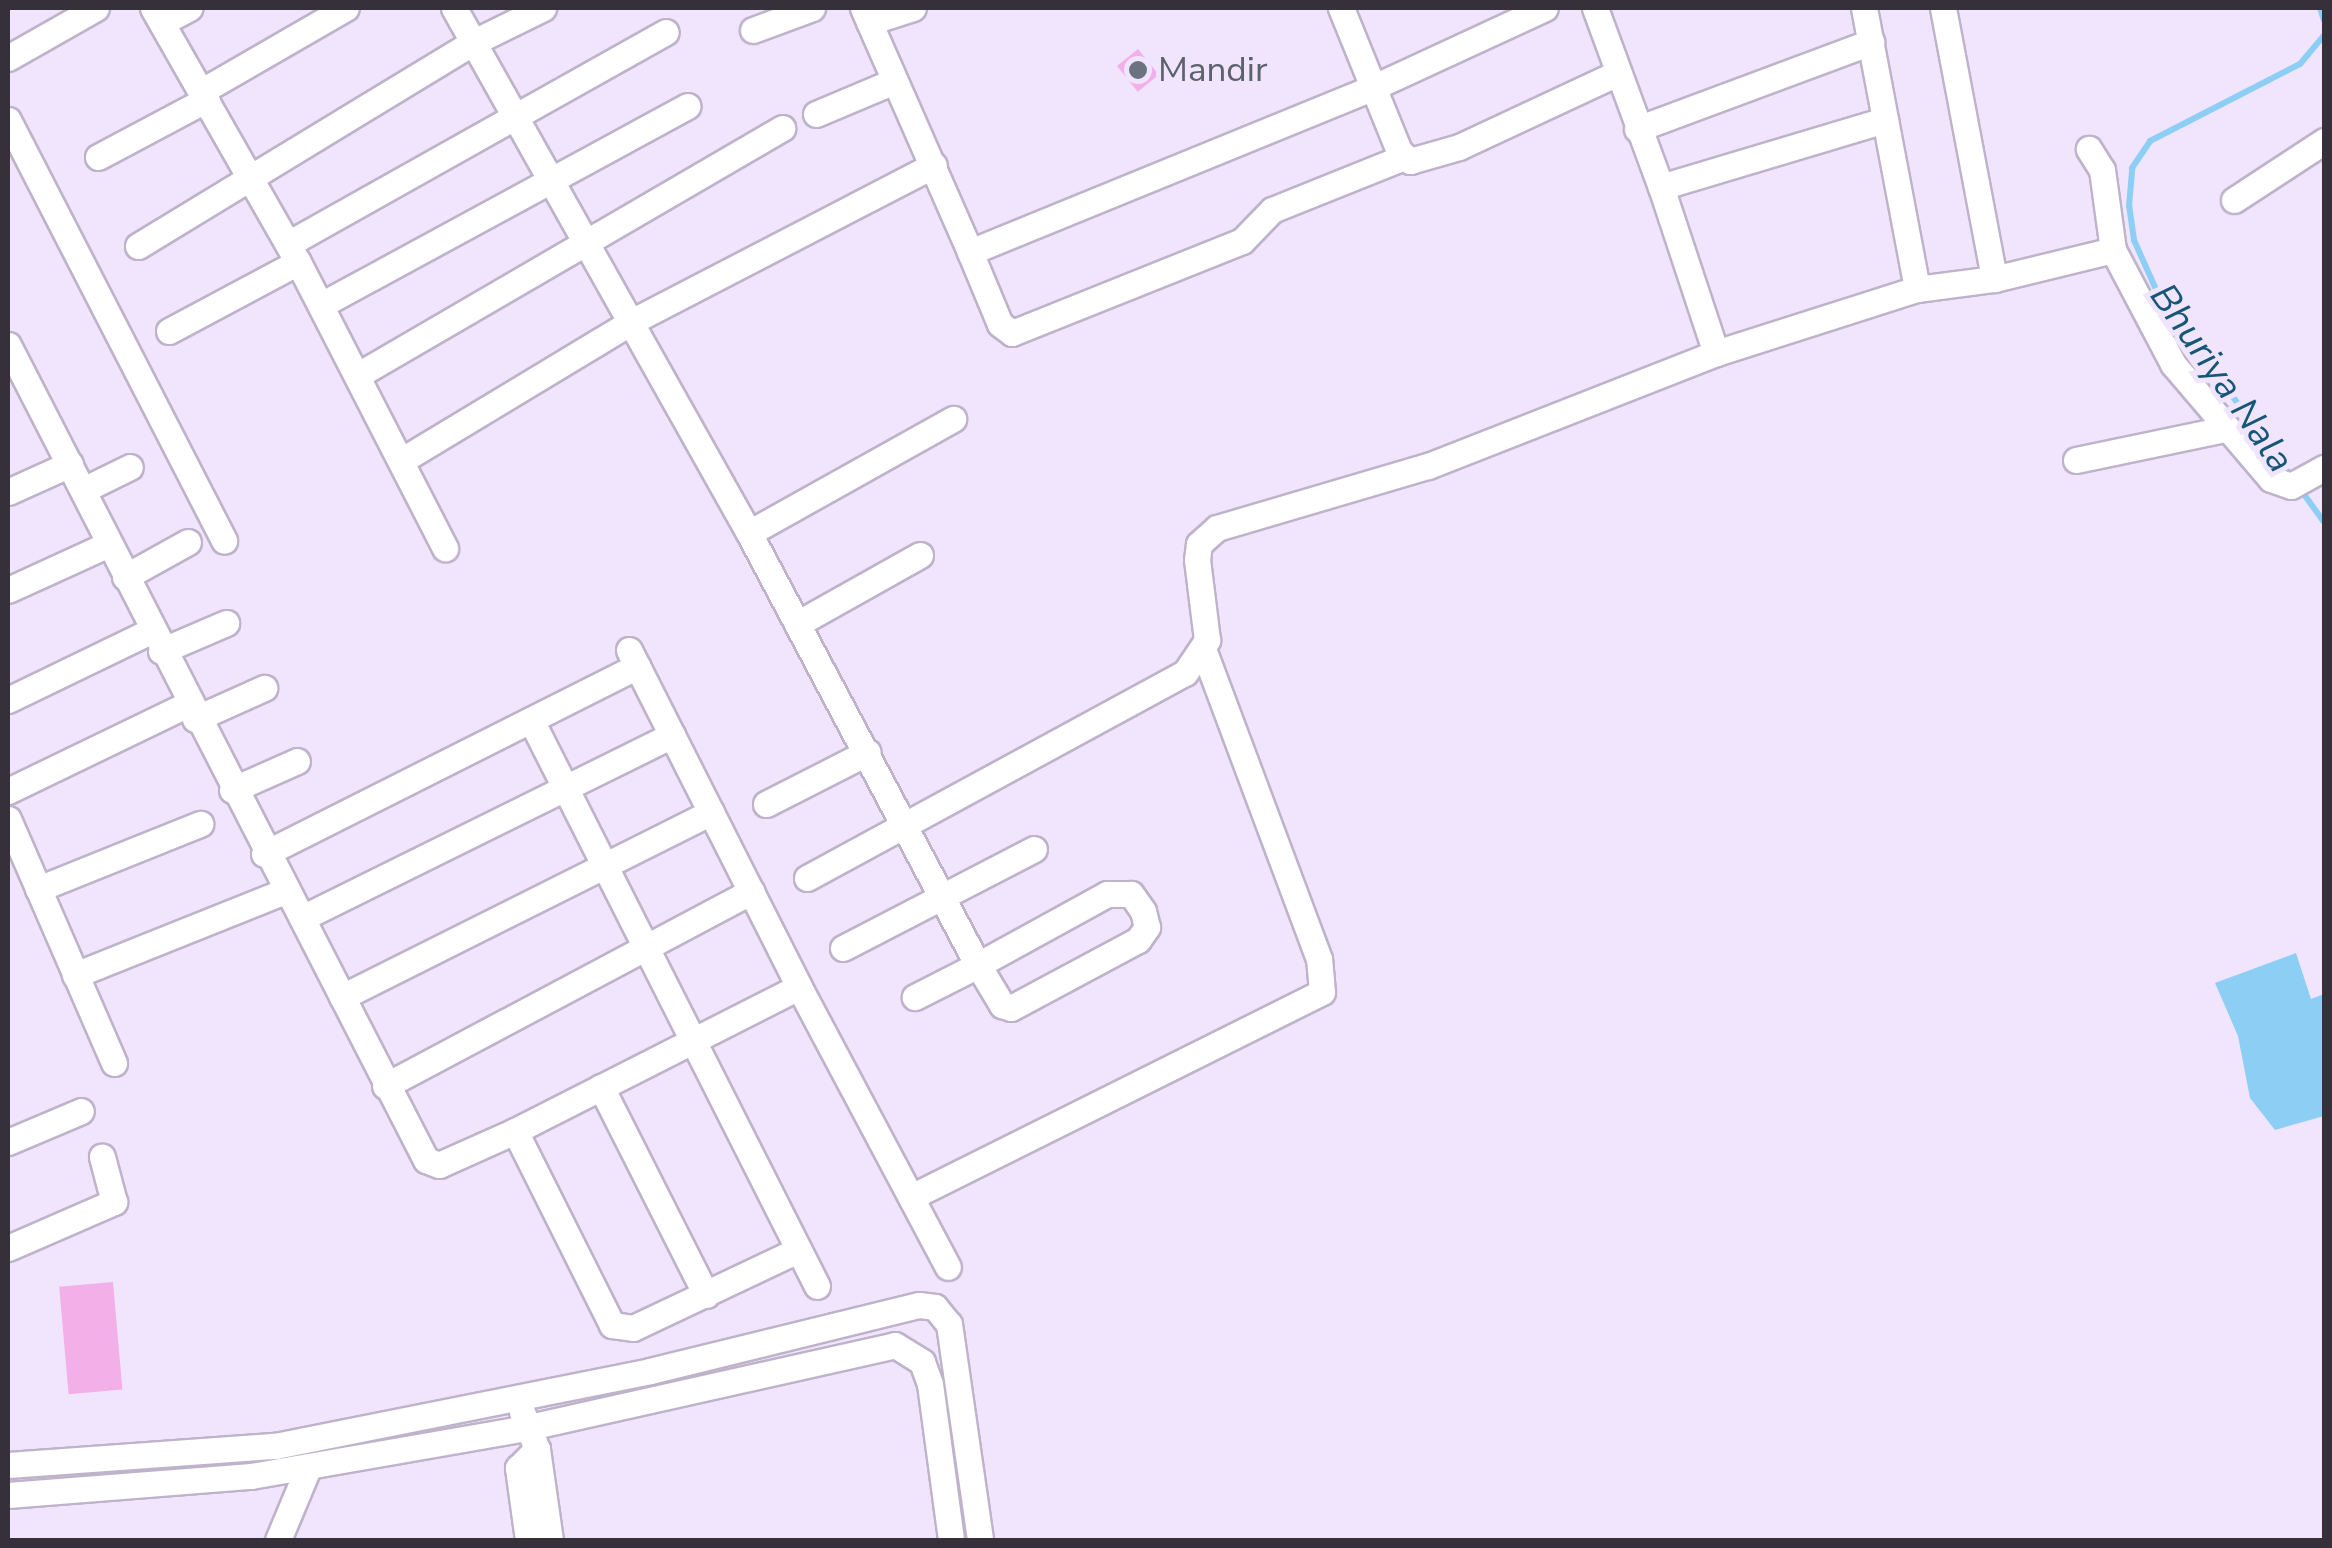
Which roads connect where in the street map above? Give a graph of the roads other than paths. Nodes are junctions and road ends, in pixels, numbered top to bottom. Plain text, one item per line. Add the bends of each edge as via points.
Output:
1 (96, 8) edge
2 (190, 8) edge
3 (346, 8) edge
4 (454, 8) edge
5 (543, 8) edge
6 (812, 8) edge
7 (913, 8) edge
8 (1341, 8) edge
9 (1545, 8) edge
10 (1595, 8) edge
11 (1864, 8) edge
12 (1943, 8) edge
13 (158, 15) edge
14 (866, 15) edge
15 (753, 30) dead end
16 (666, 32) dead end
17 (474, 42) junction
18 (1871, 42) junction
19 (8, 58) edge
20 (1618, 73) junction
21 (894, 81) junction
22 (1374, 87) junction
23 (204, 95) junction
24 (688, 106) dead end
25 (816, 114) dead end
26 (515, 115) junction
27 (8, 120) edge
28 (1886, 120) junction
29 (782, 128) dead end
30 (1637, 130) junction
31 (2324, 141) edge
32 (2089, 148) dead end
33 (98, 157) dead end
34 (1404, 157) junction
35 (934, 165) junction
36 (551, 176) junction
37 (253, 181) junction
38 (1662, 187) junction
39 (2234, 200) dead end
40 (586, 241) junction
41 (138, 246) dead end
42 (2113, 250) junction
43 (970, 252) junction
44 (293, 253) junction
45 (1994, 279) junction
46 (1917, 290) junction
47 (321, 305) junction
48 (631, 322) junction
49 (169, 331) dead end
50 (8, 345) edge
51 (1716, 353) junction
52 (358, 375) junction
53 (953, 419) dead end
54 (2226, 429) junction
55 (404, 459) junction
56 (2076, 460) dead end
57 (70, 464) junction
58 (130, 467) dead end
59 (2321, 470) edge
60 (82, 490) junction
61 (8, 492) edge
62 (749, 533) junction
63 (224, 541) dead end
64 (188, 542) dead end
65 (109, 544) junction
66 (446, 548) dead end
67 (920, 555) dead end
68 (125, 577) junction
69 (8, 590) edge
70 (226, 624) dead end
71 (797, 624) junction
72 (156, 641) junction
73 (1204, 652) junction
74 (264, 688) dead end
75 (8, 700) edge
76 (191, 712) junction
77 (531, 720) junction
78 (672, 735) junction
79 (868, 752) junction
80 (298, 760) dead end
81 (565, 788) junction
82 (232, 790) junction
83 (8, 791) edge
84 (766, 804) dead end
85 (711, 812) junction
86 (8, 820) edge
87 (906, 823) junction
88 (200, 824) dead end
89 (1034, 850) dead end
90 (264, 854) junction
91 (604, 866) junction
92 (807, 878) dead end
93 (38, 889) junction
94 (751, 891) junction
95 (285, 892) junction
96 (942, 900) junction
97 (302, 918) junction
98 (644, 945) junction
99 (843, 948) dead end
100 (978, 965) junction
101 (75, 975) junction
102 (799, 987) junction
103 (342, 997) junction
104 (915, 997) dead end
105 (693, 1040) junction
106 (114, 1063) dead end
107 (386, 1086) junction
108 (601, 1086) junction
109 (81, 1111) dead end
110 (515, 1130) junction
111 (8, 1142) edge
112 (102, 1157) dead end
113 (911, 1196) junction
114 (8, 1248) edge
115 (798, 1250) junction
116 (948, 1267) dead end
117 (817, 1286) dead end
118 (706, 1295) junction
119 (838, 1324) junction
120 (850, 1351) junction
121 (520, 1397) junction
122 (531, 1439) junction
123 (248, 1448) junction
124 (8, 1465) edge
125 (309, 1466) junction
126 (251, 1476) junction
127 (8, 1495) edge
128 (278, 1540) edge
129 (528, 1540) edge
130 (550, 1540) edge
131 (952, 1540) edge
132 (980, 1540) edge

1 - 19 street
2 - 13 street
3 - 23 street
4 - 17 street
5 - 17 street
6 - 15 street
7 - 14 street
8 - 22 street
9 - 22 street
10 - 20 street
11 - 18 street
12 - 45 street
13 - 23 street
14 - 21 street
16 - 26 street
17 - 26 street
17 - 37 street
18 - 28 street
18 - 30 street
20 - 30 street
20 - 34 street via 1459,147 1418,161
21 - 25 street
21 - 35 street
22 - 34 street
22 - 43 street
23 - 33 street
23 - 37 street
24 - 36 street
26 - 36 street
26 - 44 street
27 - 63 street
28 - 38 street
28 - 46 street
29 - 40 street
30 - 38 street
31 - 39 street
32 - 42 street via 2102,170
34 - 43 street via 1272,210 1242,242 1012,333 1000,324
35 - 43 street
35 - 48 street
36 - 40 street
36 - 47 street
37 - 41 street
37 - 44 street
38 - 51 street
40 - 48 street
40 - 52 street
42 - 45 street
42 - 54 street via 2156,339
44 - 47 street
44 - 49 street
45 - 46 street
46 - 51 street
47 - 52 street
48 - 55 street
48 - 62 street
50 - 57 street
51 - 73 street via 1428,466 1217,528 1199,544 1196,560
52 - 55 street
53 - 62 street
54 - 56 street
54 - 59 street via 2272,479 2292,486
55 - 66 street
57 - 60 street
57 - 61 street
58 - 60 street
60 - 65 street
62 - 71 street
64 - 68 street
65 - 68 street
65 - 69 street
67 - 71 street
68 - 72 street
70 - 72 street
71 - 79 street
72 - 75 street
72 - 76 street
73 - 87 street via 1185,674
73 - 113 street via 1319,959 1322,992
74 - 76 street
76 - 82 street
76 - 83 street
77 - 78 street via 633,658
77 - 81 street
77 - 90 street
78 - 81 street
78 - 85 street
79 - 84 street
79 - 87 street
80 - 82 street
81 - 91 street
81 - 97 street
82 - 90 street
85 - 91 street
85 - 94 street
86 - 93 street
87 - 92 street
87 - 96 street
88 - 93 street
89 - 96 street
90 - 95 street
91 - 98 street
91 - 103 street
93 - 101 street
94 - 98 street
94 - 102 street
95 - 97 street
95 - 101 street
96 - 99 street
96 - 100 street
97 - 103 street
98 - 105 street
98 - 107 street
100 - 100 street via 1002,1005 1011,1008 1138,940 1146,920 1130,894 1114,892
100 - 104 street
101 - 106 street
102 - 105 street
102 - 113 street
103 - 107 street
105 - 108 street
105 - 115 street
107 - 110 street via 432,1164
108 - 110 street
108 - 118 street
109 - 111 street
110 - 118 street via 612,1325 632,1328
112 - 114 street via 114,1202
113 - 116 street
115 - 117 street
115 - 118 street
119 - 120 street
119 - 121 street
119 - 132 street via 919,1305 944,1314
120 - 122 street
120 - 131 street via 896,1344 922,1362
121 - 122 street
121 - 123 street
122 - 125 street
122 - 129 street via 518,1468
122 - 130 street
123 - 124 street
123 - 126 street
125 - 126 street
125 - 128 street
126 - 127 street

